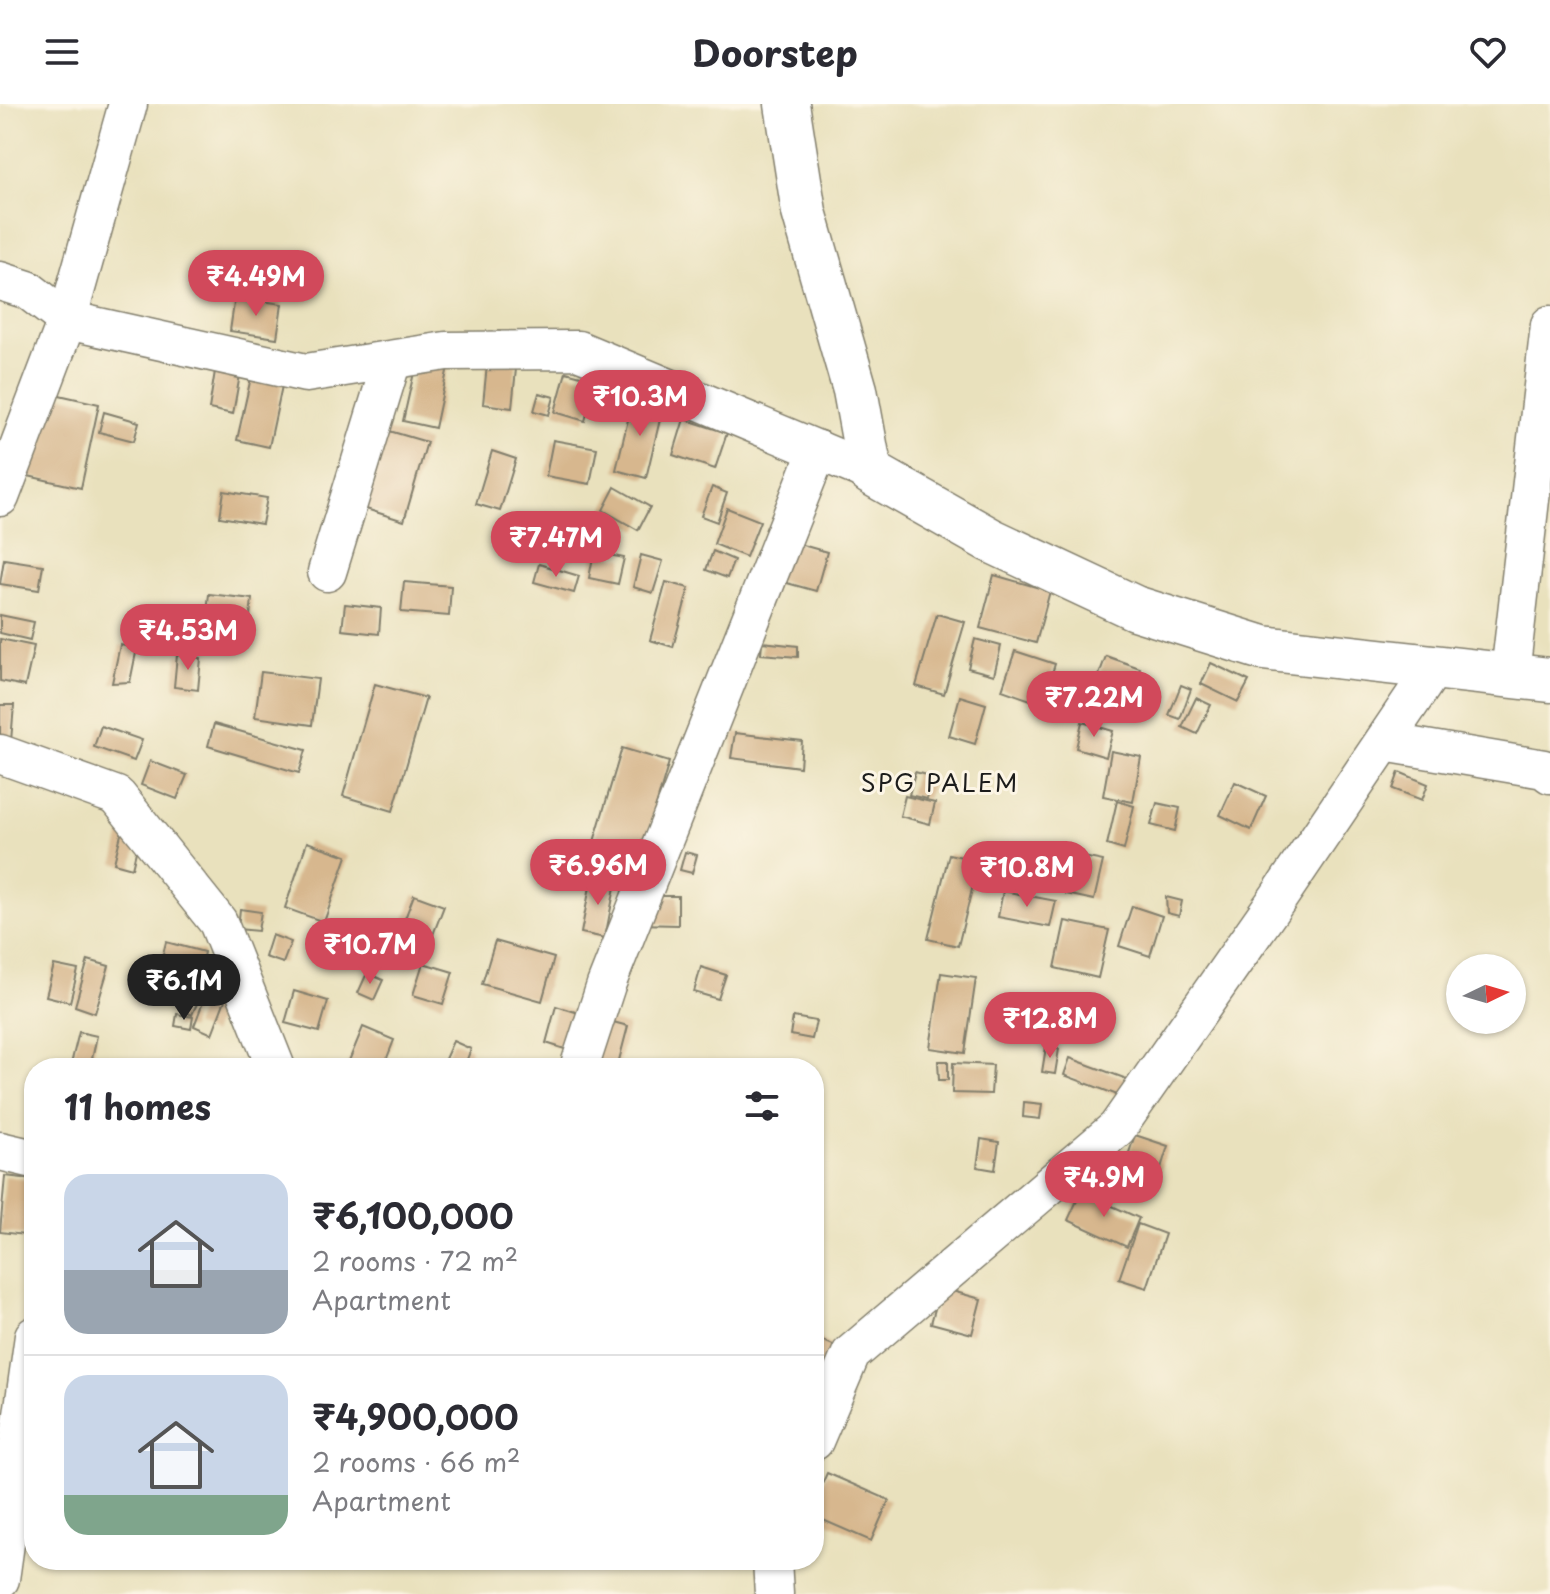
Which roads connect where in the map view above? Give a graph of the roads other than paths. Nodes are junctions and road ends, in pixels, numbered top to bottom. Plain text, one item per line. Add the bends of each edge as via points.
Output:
1 (128, 104) edge
2 (787, 104) edge
3 (0, 281) edge
4 (67, 320) junction
5 (1550, 325) edge
6 (392, 360) junction
7 (818, 450) junction
8 (870, 472) junction
9 (0, 497) edge
10 (327, 572) dead end
11 (1435, 666) junction
12 (1530, 677) edge
13 (1384, 742) junction
14 (0, 754) edge
15 (1550, 774) edge
16 (272, 1058) edge
17 (582, 1058) edge
18 (0, 1151) edge
19 (24, 1157) edge
20 (24, 1371) edge
21 (12, 1412) edge
22 (824, 1417) edge
23 (773, 1570) edge
24 (0, 1579) edge
25 (774, 1594) edge

1 - 4 street
2 - 8 main road via 804,212 855,390
3 - 4 street via 28,290
4 - 6 street via 306,373
4 - 9 street
5 - 12 street
6 - 7 street via 446,351 578,350
6 - 10 street
7 - 8 street
7 - 17 street via 606,985
8 - 11 main road via 990,540 1135,608 1263,648
11 - 12 main road
11 - 13 street
13 - 15 street
13 - 22 street via 1117,1128 851,1354
14 - 16 street via 117,796 218,922
18 - 19 street
20 - 21 street
21 - 24 street
23 - 25 street

